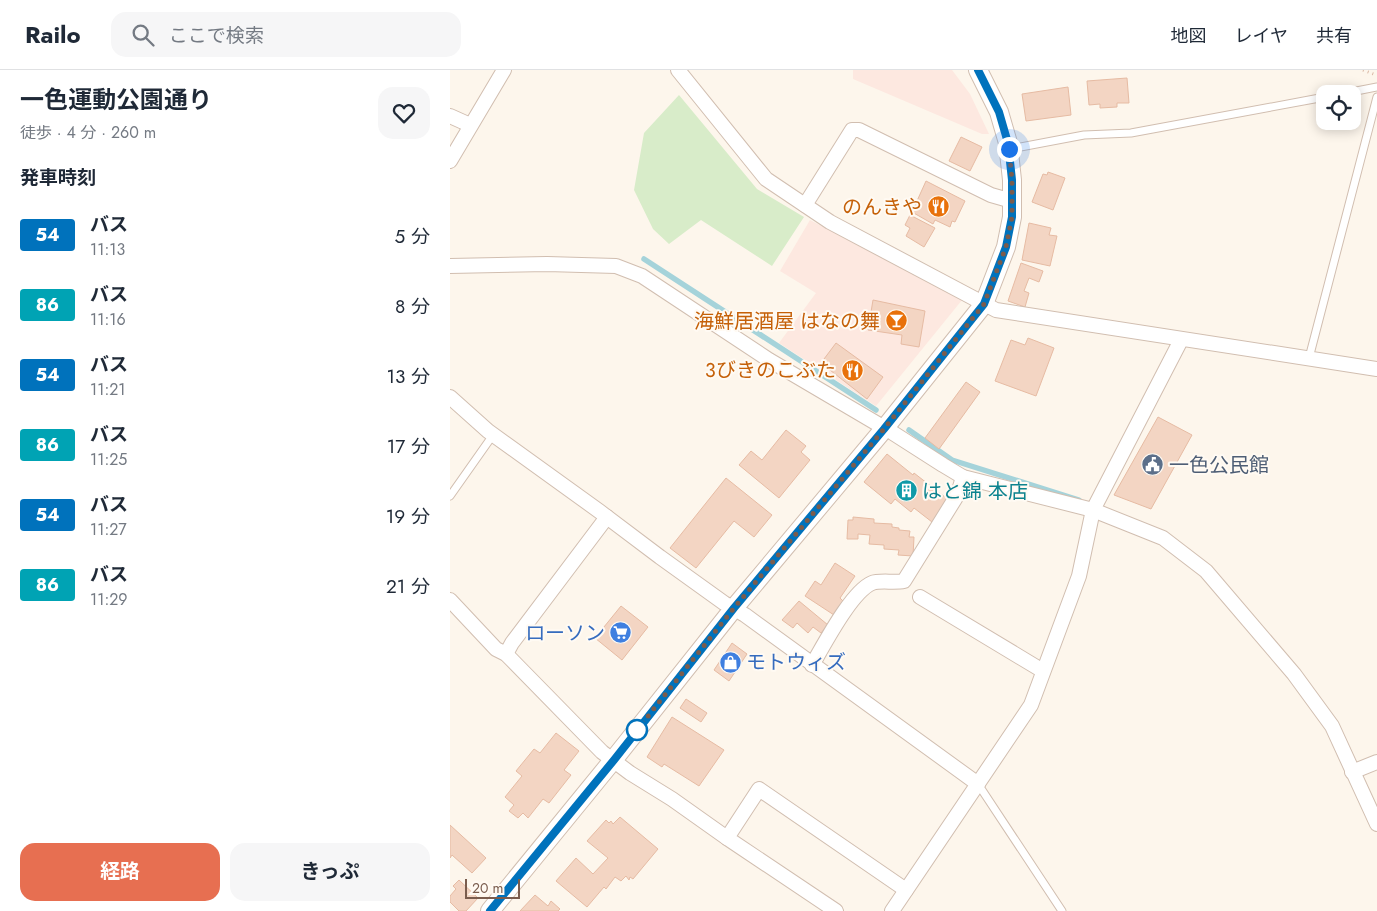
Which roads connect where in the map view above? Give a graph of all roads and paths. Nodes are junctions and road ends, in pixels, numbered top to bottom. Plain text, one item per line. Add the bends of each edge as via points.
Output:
1 (504, 70) edge
2 (678, 70) edge
3 (978, 70) edge
4 (1363, 70) edge
5 (1377, 78) edge
6 (1377, 87) edge
7 (1361, 90) edge
8 (1377, 97) edge
9 (1316, 99) edge
10 (450, 116) edge
11 (470, 125) junction
12 (1009, 149) junction
13 (450, 161) edge
14 (1012, 201) junction
15 (805, 205) junction
16 (450, 266) edge
17 (984, 304) junction
18 (1181, 340) junction
19 (1309, 358) junction
20 (1377, 369) edge
21 (450, 397) edge
22 (884, 429) junction
23 (493, 435) junction
24 (963, 476) junction
25 (450, 496) edge
26 (1093, 510) junction
27 (607, 517) junction
28 (920, 597) dead end
29 (450, 600) edge
30 (734, 608) junction
31 (506, 654) junction
32 (812, 665) junction
33 (1043, 671) junction
34 (614, 760) junction
35 (1377, 762) edge
36 (1352, 772) junction
37 (978, 784) junction
38 (1377, 824) edge
39 (727, 838) junction
40 (906, 890) junction
41 (490, 911) edge
42 (836, 911) edge
43 (892, 911) edge
44 (1062, 911) edge

1 - 11 street
2 - 15 street via 766,179
3 - 12 street via 999,112
4 - 5 path via 1376,74
6 - 7 lane
8 - 19 lane
9 - 12 lane via 1131,133 1084,135
10 - 11 street
11 - 13 street
12 - 14 street
14 - 15 street via 991,195 859,130 852,130
14 - 17 street via 1006,247
15 - 17 street via 830,222
16 - 22 street via 616,266 642,276 769,360
17 - 18 street via 996,310
17 - 22 street
18 - 19 street
18 - 26 street
19 - 20 street
21 - 23 street
22 - 24 street
22 - 30 street
23 - 25 lane
23 - 27 street
24 - 26 street
24 - 32 street via 958,494 904,581 873,583 858,594
26 - 33 street via 1079,576
26 - 36 street via 1164,538 1206,571 1300,681 1332,726
27 - 30 street
27 - 31 street
28 - 33 street
29 - 31 street via 496,649
30 - 32 street
30 - 34 street
31 - 34 street via 602,752
32 - 37 street
33 - 37 street via 1031,705
34 - 39 street
34 - 41 street
35 - 36 street
36 - 38 street
37 - 40 street
37 - 44 lane
39 - 40 street via 759,789
39 - 42 street
40 - 43 street

